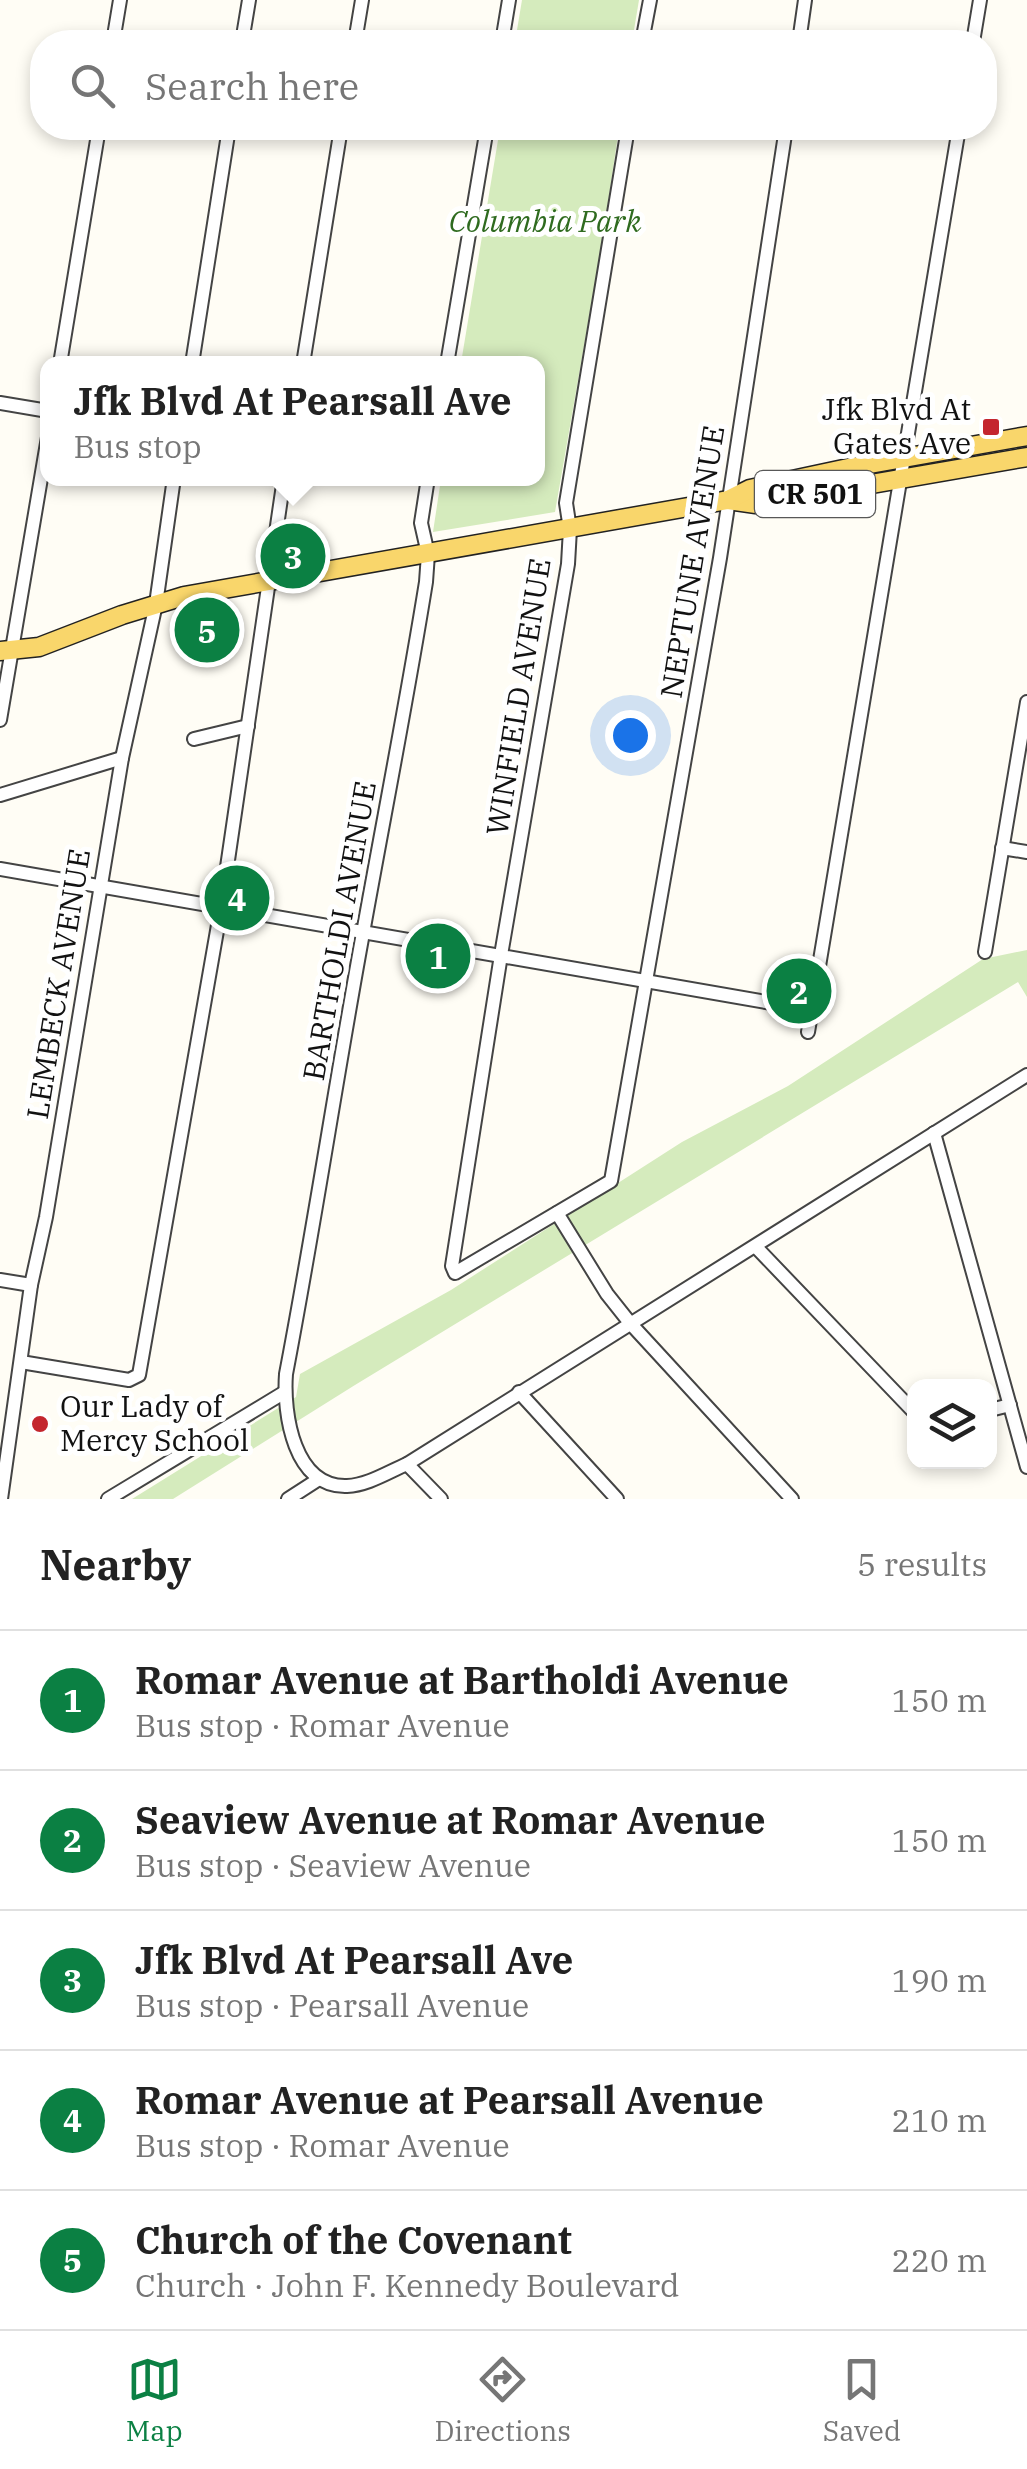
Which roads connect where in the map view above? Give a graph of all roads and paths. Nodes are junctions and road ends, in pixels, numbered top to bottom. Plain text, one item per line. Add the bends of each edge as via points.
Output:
1 (120, 0) edge
2 (248, 0) edge
3 (362, 0) edge
4 (509, 0) edge
5 (650, 0) edge
6 (805, 0) edge
7 (980, 0) edge
8 (115, 30) edge
9 (244, 30) edge
10 (357, 30) edge
11 (504, 30) edge
12 (644, 30) edge
13 (801, 30) edge
14 (975, 30) edge
15 (97, 140) edge
16 (227, 140) edge
17 (339, 140) edge
18 (486, 140) edge
19 (626, 140) edge
20 (784, 140) edge
21 (957, 140) edge
22 (61, 356) edge
23 (193, 356) edge
24 (304, 356) edge
25 (449, 356) edge
26 (0, 402) edge
27 (40, 410) edge
28 (1027, 436) edge
29 (905, 458) junction
30 (1027, 458) edge
31 (40, 478) edge
32 (902, 480) junction
33 (173, 486) edge
34 (283, 486) edge
35 (427, 486) edge
36 (728, 500) junction
37 (570, 529) junction
38 (428, 554) junction
39 (267, 582) junction
40 (156, 604) junction
41 (6, 650) edge
42 (1027, 702) edge
43 (0, 720) edge
44 (248, 726) junction
45 (194, 739) dead end
46 (122, 758) junction
47 (0, 794) edge
48 (1002, 848) junction
49 (1027, 852) edge
50 (0, 869) edge
51 (101, 887) junction
52 (221, 908) junction
53 (363, 932) junction
54 (984, 952) dead end
55 (501, 955) junction
56 (646, 982) junction
57 (812, 1010) junction
58 (808, 1032) dead end
59 (1027, 1075) edge
60 (934, 1133) junction
61 (557, 1213) junction
62 (756, 1246) junction
63 (0, 1280) edge
64 (31, 1285) junction
65 (630, 1323) junction
66 (21, 1362) junction
67 (285, 1392) junction
68 (520, 1392) junction
69 (907, 1405) edge
70 (1010, 1405) junction
71 (997, 1408) edge
72 (407, 1464) junction
73 (1027, 1467) edge
74 (319, 1479) junction
75 (1, 1499) edge
76 (108, 1499) edge
77 (288, 1499) edge
78 (441, 1499) edge
79 (617, 1499) edge
80 (792, 1499) edge

1 - 8 street
2 - 9 street
3 - 10 street
4 - 11 street
5 - 12 street
6 - 13 street
7 - 14 street
15 - 22 street
16 - 23 street
17 - 24 street
18 - 25 street
19 - 37 street, WINFIELD AVENUE via 566,503
20 - 36 street, NEPTUNE AVENUE
21 - 29 street
26 - 27 street
28 - 29 main road, CR 501
29 - 32 street
29 - 36 main road, CR 501 via 750,489
30 - 32 main road, CR 501
31 - 41 street
32 - 36 main road, CR 501 via 756,504
32 - 57 street
33 - 40 street, LEMBECK AVENUE
34 - 39 street
35 - 38 street, BARTHOLDI AVENUE via 420,522
36 - 37 main road, CR 501
36 - 56 street, NEPTUNE AVENUE
37 - 38 main road, CR 501
37 - 55 street, WINFIELD AVENUE
38 - 39 main road, CR 501
38 - 53 street, BARTHOLDI AVENUE
39 - 40 main road, CR 501
39 - 44 street
40 - 41 main road, CR 501 via 39,647
40 - 46 street, LEMBECK AVENUE
41 - 43 street
42 - 48 street
44 - 45 street
44 - 52 street
46 - 47 street
46 - 51 street, LEMBECK AVENUE
48 - 49 street
48 - 54 street
50 - 51 street
51 - 52 street
51 - 64 street, LEMBECK AVENUE
52 - 53 street
52 - 66 street via 139,1375 129,1380
53 - 55 street
53 - 67 street, BARTHOLDI AVENUE
55 - 56 street
55 - 61 street, WINFIELD AVENUE via 455,1273
56 - 57 street
56 - 61 street, NEPTUNE AVENUE via 611,1181
57 - 58 street
59 - 60 street
60 - 62 street
60 - 70 street
61 - 65 street
62 - 65 street
62 - 69 street
63 - 64 street
64 - 66 street, LEMBECK AVENUE
65 - 68 street
65 - 80 street
66 - 75 street, LEMBECK AVENUE
67 - 74 street, BARTHOLDI AVENUE via 300,1457
67 - 76 street
68 - 72 street
68 - 79 street
70 - 71 street
70 - 73 street
72 - 74 street via 362,1484
72 - 78 street
74 - 77 street

